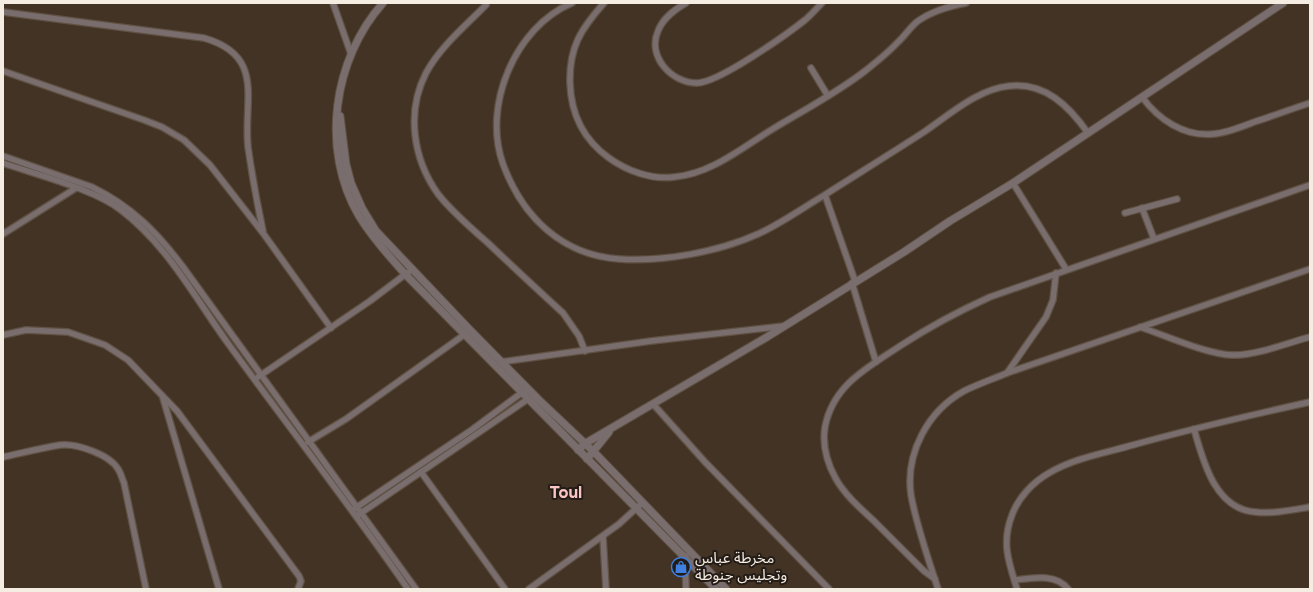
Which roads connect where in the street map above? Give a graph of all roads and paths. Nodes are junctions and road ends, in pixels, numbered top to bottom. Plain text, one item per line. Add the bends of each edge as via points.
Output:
1 (333, 3) edge
2 (383, 3) edge
3 (572, 3) edge
4 (604, 3) edge
5 (686, 3) edge
6 (822, 3) edge
7 (966, 3) edge
8 (1283, 3) edge
9 (486, 5) dead end
10 (3, 12) edge
11 (351, 54) junction
12 (811, 68) dead end
13 (3, 71) edge
14 (828, 96) junction
15 (1142, 97) junction
16 (1310, 103) edge
17 (1088, 133) junction
18 (3, 156) edge
19 (3, 163) edge
20 (80, 182) junction
21 (1013, 183) junction
22 (1310, 185) edge
23 (76, 189) junction
24 (825, 195) junction
25 (1177, 199) dead end
26 (1142, 208) junction
27 (1125, 213) dead end
28 (263, 233) junction
29 (3, 234) edge
30 (1154, 239) junction
31 (1066, 269) junction
32 (1310, 269) edge
33 (409, 272) junction
34 (1056, 273) junction
35 (854, 282) junction
36 (786, 325) junction
37 (1140, 327) junction
38 (331, 328) junction
39 (467, 332) junction
40 (3, 335) edge
41 (1310, 337) edge
42 (586, 351) junction
43 (501, 362) junction
44 (876, 362) junction
45 (1007, 373) junction
46 (260, 375) junction
47 (255, 379) junction
48 (524, 391) junction
49 (163, 398) junction
50 (528, 399) junction
51 (1310, 402) edge
52 (654, 405) junction
53 (1194, 429) junction
54 (611, 430) junction
55 (308, 442) junction
56 (586, 443) junction
57 (452, 446) junction
58 (578, 450) junction
59 (594, 452) junction
60 (439, 456) junction
61 (3, 457) edge
62 (587, 459) junction
63 (421, 472) junction
64 (639, 505) junction
65 (1310, 507) edge
66 (354, 509) junction
67 (359, 515) junction
68 (602, 537) junction
69 (690, 552) junction
70 (684, 558) junction
71 (935, 579) junction
72 (1015, 580) junction
73 (146, 589) edge
74 (219, 589) edge
75 (298, 589) edge
76 (408, 589) edge
77 (416, 589) edge
78 (505, 589) edge
79 (529, 589) edge
80 (606, 589) edge
81 (686, 589) edge
82 (716, 589) edge
83 (725, 589) edge
84 (829, 589) edge
85 (938, 589) edge
86 (1017, 589) edge
87 (1068, 589) edge

1 - 11 street
2 - 11 street via 366,25
3 - 24 street via 546,19 527,39 511,65 498,109 497,136 508,177 521,202 546,229 572,246 592,255 628,260 661,257 704,251 735,243 765,230
4 - 14 street via 582,29 572,52 572,102 577,121 590,140 607,156 629,169 658,178 674,178 695,173 724,159
5 - 6 street via 670,13 661,24 656,46 663,66 674,77 697,83 716,78 745,60 805,20
7 - 14 street via 918,21 898,43 865,71
8 - 15 street
9 - 42 street via 442,50 422,84 415,115 419,159 426,175 443,200 563,313
10 - 28 street via 204,38 229,48 247,76 248,145
11 - 33 street via 342,83 336,139 341,171 358,215 371,234
12 - 14 street
13 - 28 street via 137,117 177,136 210,165
15 - 16 street via 1157,116 1185,130 1204,134 1225,132
15 - 17 street
17 - 21 street
17 - 24 street via 1071,110 1052,96 1022,86 1001,87 972,100
18 - 20 street
19 - 23 street
20 - 23 street
20 - 46 street via 116,199 160,237
21 - 31 street
21 - 35 street
22 - 30 street
23 - 29 street
23 - 47 street via 120,209 149,235
24 - 35 street
25 - 26 street
26 - 27 street
26 - 30 street
28 - 38 street
30 - 31 street
31 - 34 street
32 - 37 street
33 - 38 street
33 - 39 street
34 - 44 street via 990,296 967,307
34 - 45 street via 1054,296 1046,317
35 - 36 street
35 - 44 street via 859,310 866,322
36 - 42 street
36 - 52 street
37 - 41 street via 1231,355 1255,352
37 - 45 street
38 - 46 street
39 - 43 street
39 - 48 street
39 - 55 street via 346,419
40 - 49 street via 26,330 53,330 91,339 128,360
42 - 43 street
43 - 48 street
44 - 71 street via 841,390 828,412 824,433 826,455 837,481 845,491
45 - 71 street via 964,391 945,404 933,415 925,428 914,456 911,495
46 - 47 street
46 - 55 street
47 - 66 street
48 - 50 street
48 - 56 street
48 - 57 street
49 - 74 street
49 - 75 street via 177,411 299,576 301,580
50 - 57 street
50 - 58 street
51 - 53 street
52 - 54 street
52 - 84 street via 705,462
53 - 65 street via 1215,485 1232,504 1253,512 1269,513
53 - 72 street via 1067,463 1034,483 1021,499 1008,529 1008,560
54 - 56 street
54 - 59 street
55 - 66 street
56 - 58 street
56 - 59 street
57 - 60 street
58 - 62 street
59 - 62 street
59 - 64 street
60 - 63 street
60 - 66 street
61 - 73 street via 62,445 88,450 110,460 118,469 124,483
62 - 64 street
63 - 67 street
63 - 78 street
64 - 68 street
64 - 69 street
64 - 70 street
66 - 67 street
67 - 76 street
67 - 77 street
68 - 79 street
68 - 80 street
69 - 70 street
69 - 83 street
70 - 81 street
70 - 82 street
71 - 85 street
72 - 86 street
72 - 87 street via 1058,580

